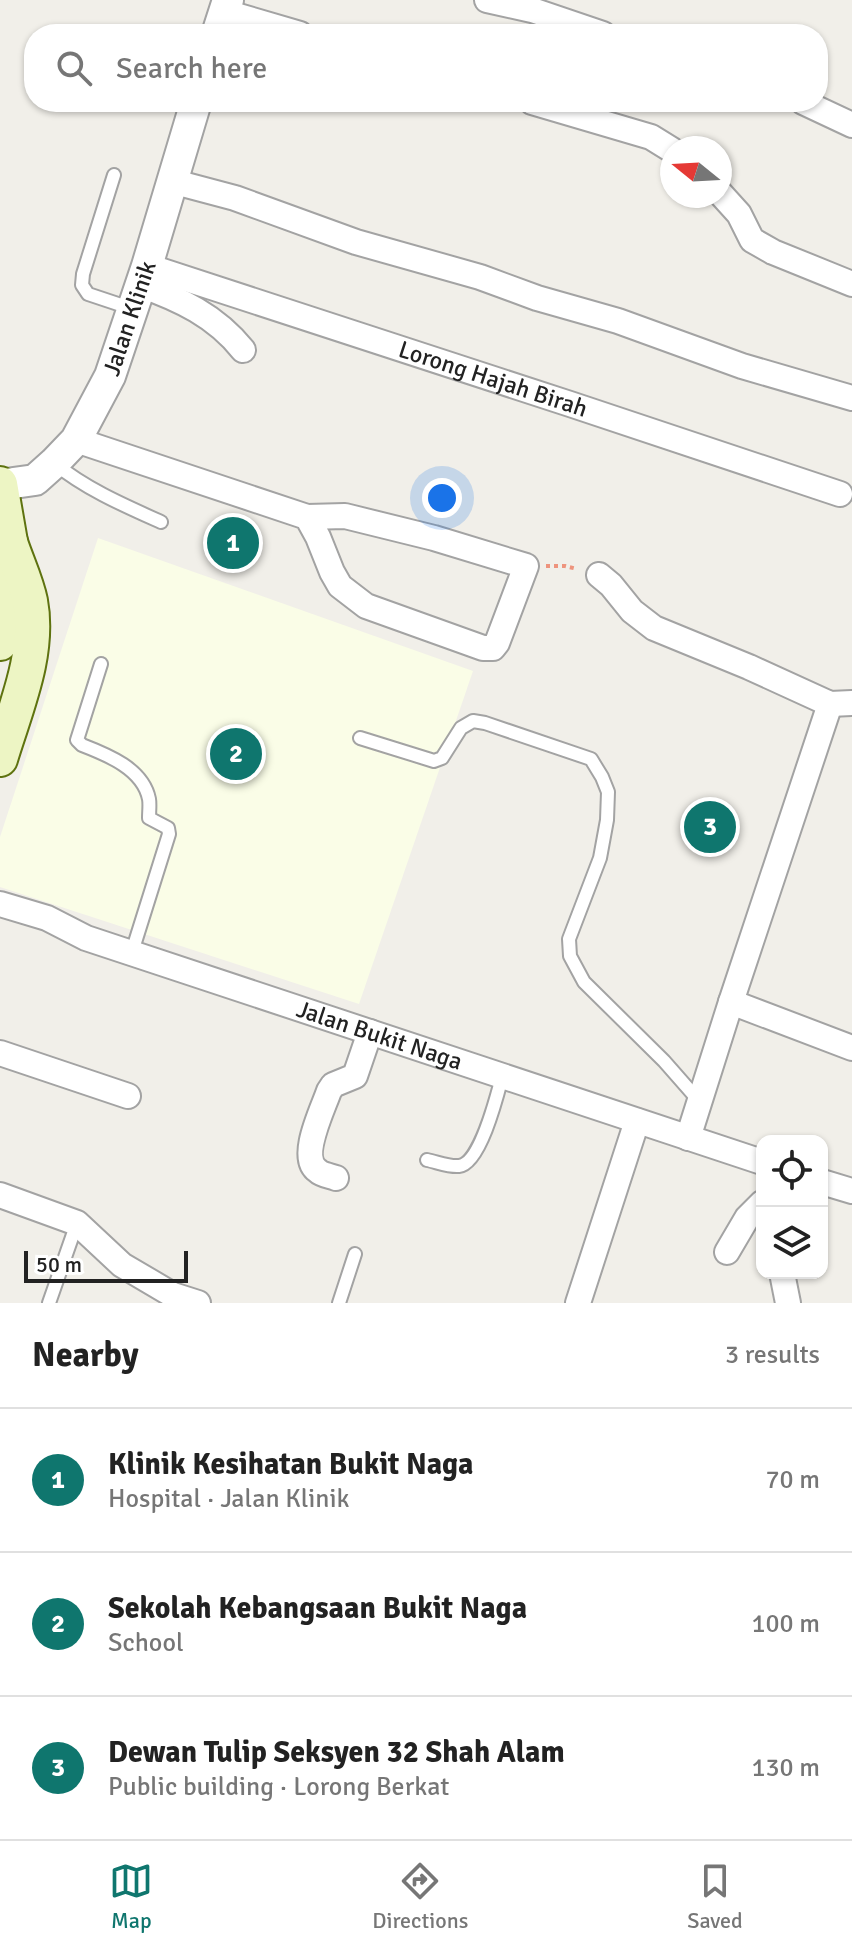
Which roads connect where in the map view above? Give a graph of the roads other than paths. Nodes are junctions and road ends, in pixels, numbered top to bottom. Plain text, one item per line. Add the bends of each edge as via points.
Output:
1 (487, 0) edge
2 (223, 15) edge
3 (259, 24) edge
4 (573, 24) edge
5 (193, 112) edge
6 (566, 112) edge
7 (824, 112) edge
8 (852, 125) edge
9 (660, 143) edge
10 (114, 175) dead end
11 (171, 181) junction
12 (732, 206) edge
13 (852, 284) edge
14 (140, 286) junction
15 (243, 350) dead end
16 (852, 398) edge
17 (76, 440) junction
18 (54, 463) junction
19 (0, 484) edge
20 (840, 494) dead end
21 (307, 517) junction
22 (161, 522) dead end
23 (10, 542) junction
24 (599, 575) road end
25 (0, 643) edge
26 (101, 664) dead end
27 (841, 704) edge
28 (360, 738) dead end
29 (0, 759) edge
30 (0, 904) edge
31 (0, 918) edge
32 (86, 938) junction
33 (132, 952) junction
34 (731, 1002) junction
35 (370, 1032) junction
36 (852, 1048) edge
37 (0, 1053) edge
38 (502, 1077) junction
39 (128, 1096) dead end
40 (700, 1102) junction
41 (637, 1121) junction
42 (688, 1138) junction
43 (427, 1160) dead end
44 (756, 1160) edge
45 (336, 1178) dead end
46 (828, 1184) edge
47 (852, 1191) edge
48 (0, 1195) edge
49 (758, 1207) edge
50 (77, 1223) junction
51 (727, 1252) dead end
52 (355, 1254) dead end
53 (783, 1279) edge
54 (49, 1303) edge
55 (198, 1303) edge
56 (339, 1303) edge
57 (578, 1303) edge
58 (788, 1303) edge

1 - 4 street
2 - 3 street
5 - 11 street, Jalan Klinik
6 - 9 street
7 - 8 street
10 - 14 lane via 82,285 97,299
11 - 14 street, Jalan Klinik
11 - 16 street
12 - 13 street via 752,240
14 - 15 street via 191,306
14 - 17 street, Jalan Klinik via 110,376
14 - 20 street, Lorong Hajah Birah
17 - 18 street, Jalan Klinik
17 - 21 street
18 - 19 street, Jalan Klinik via 35,480
18 - 22 lane via 76,481
19 - 23 main road
21 - 21 street via 340,586 366,606 483,648 497,643 526,566 345,516
23 - 25 main road via 7,616
23 - 29 main road via 30,601 32,640
24 - 27 street via 654,628
26 - 33 lane via 77,740 137,775 149,799 149,818 168,828 169,834
27 - 34 street
28 - 40 lane via 434,761 473,721 591,759 608,792 607,820 600,858 569,939 570,956 584,982
30 - 32 street, Jalan Bukit Naga via 47,918
31 - 32 street
32 - 33 street, Jalan Bukit Naga
33 - 35 street, Jalan Bukit Naga
34 - 36 street
34 - 40 street
35 - 38 street, Jalan Bukit Naga
35 - 45 street via 355,1076 329,1091 309,1150 317,1171
37 - 39 street
38 - 41 street, Jalan Bukit Naga
38 - 43 lane via 469,1162 460,1166
40 - 42 street
41 - 42 street, Jalan Bukit Naga
41 - 57 street
42 - 44 street, Jalan Bukit Naga
46 - 47 street
48 - 50 street
49 - 51 street
50 - 54 lane
50 - 55 street via 122,1265 173,1295
52 - 56 lane
53 - 58 street

